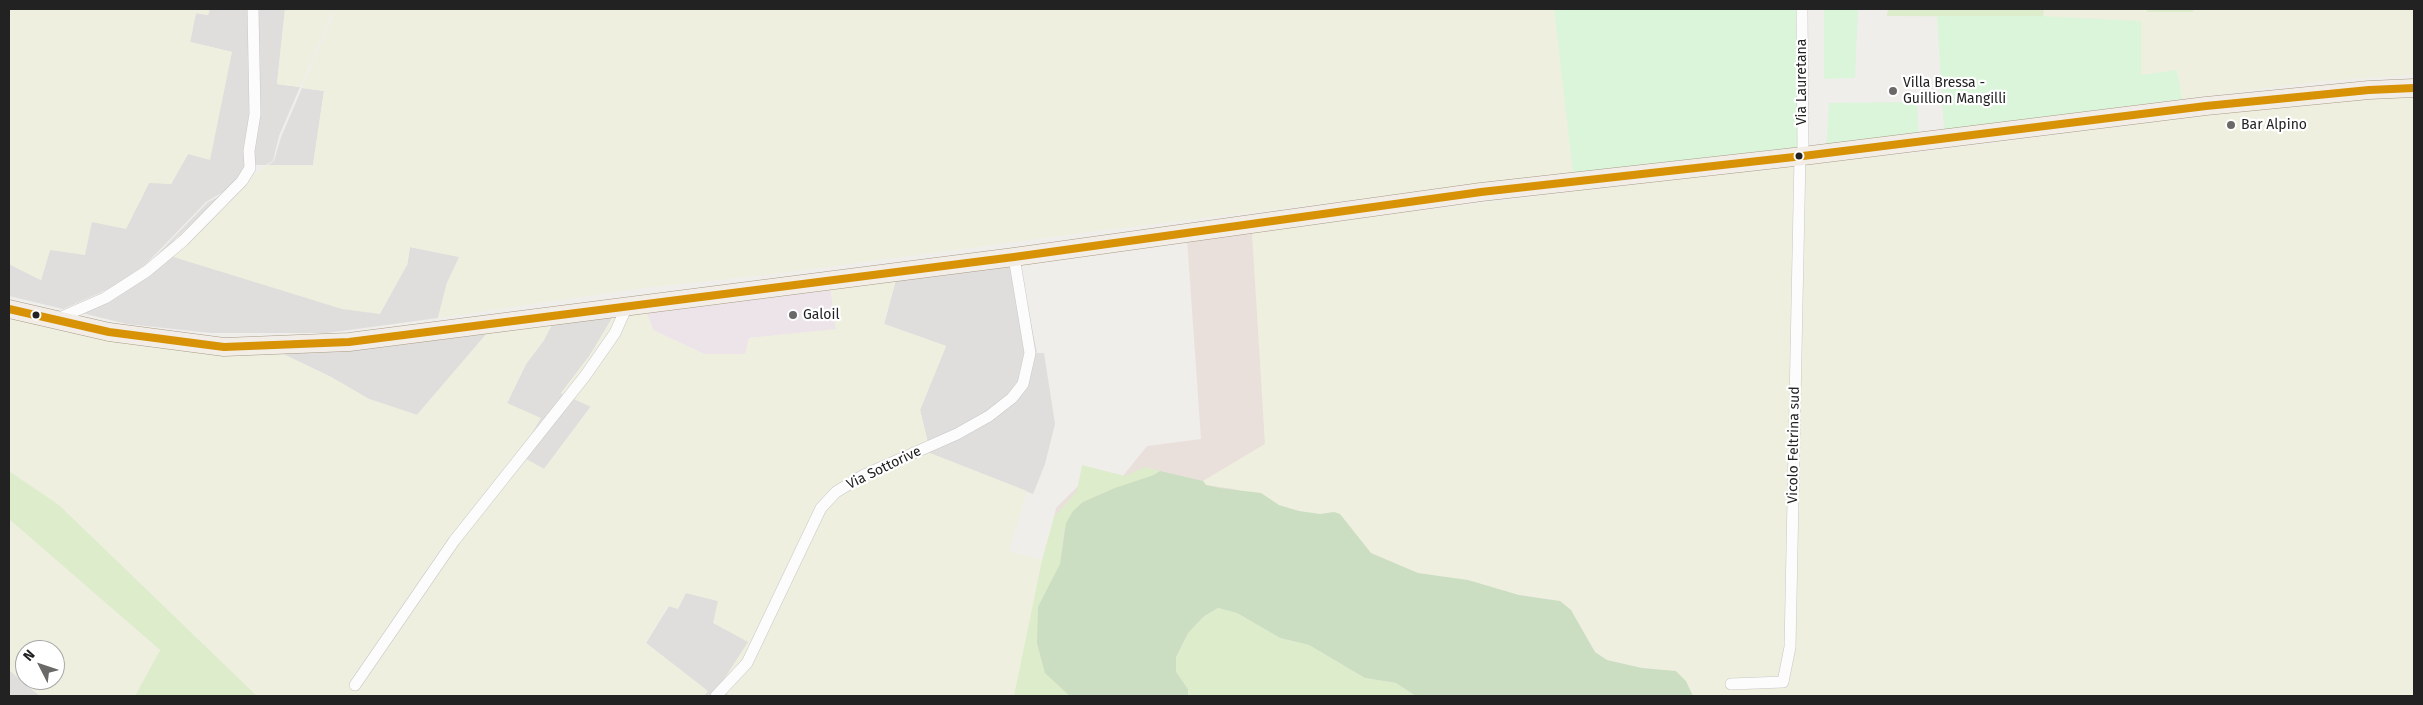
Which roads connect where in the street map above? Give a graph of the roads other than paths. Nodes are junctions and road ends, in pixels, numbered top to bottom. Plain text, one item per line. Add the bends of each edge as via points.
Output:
1 (253, 9) edge
2 (1802, 9) edge
3 (2414, 88) edge
4 (1801, 156) junction
5 (1014, 257) junction
6 (627, 306) junction
7 (9, 309) edge
8 (56, 320) junction
9 (1731, 684) dead end
10 (355, 685) dead end
11 (716, 696) edge

1 - 8 street via 255,114 249,151 250,168 242,181 183,241 147,271 105,298
2 - 4 street, Via Lauretana
3 - 4 main road via 2206,106
4 - 5 main road via 1471,193
4 - 9 street, Vicolo Feltrina sud via 1790,647 1783,682
5 - 6 main road
5 - 11 street, Via Sottorive via 1030,353 1024,384 989,416 864,475 836,492 821,508 747,663
6 - 8 main road via 349,342 224,347 109,332
6 - 10 street via 615,333 590,369 454,541
7 - 8 main road

